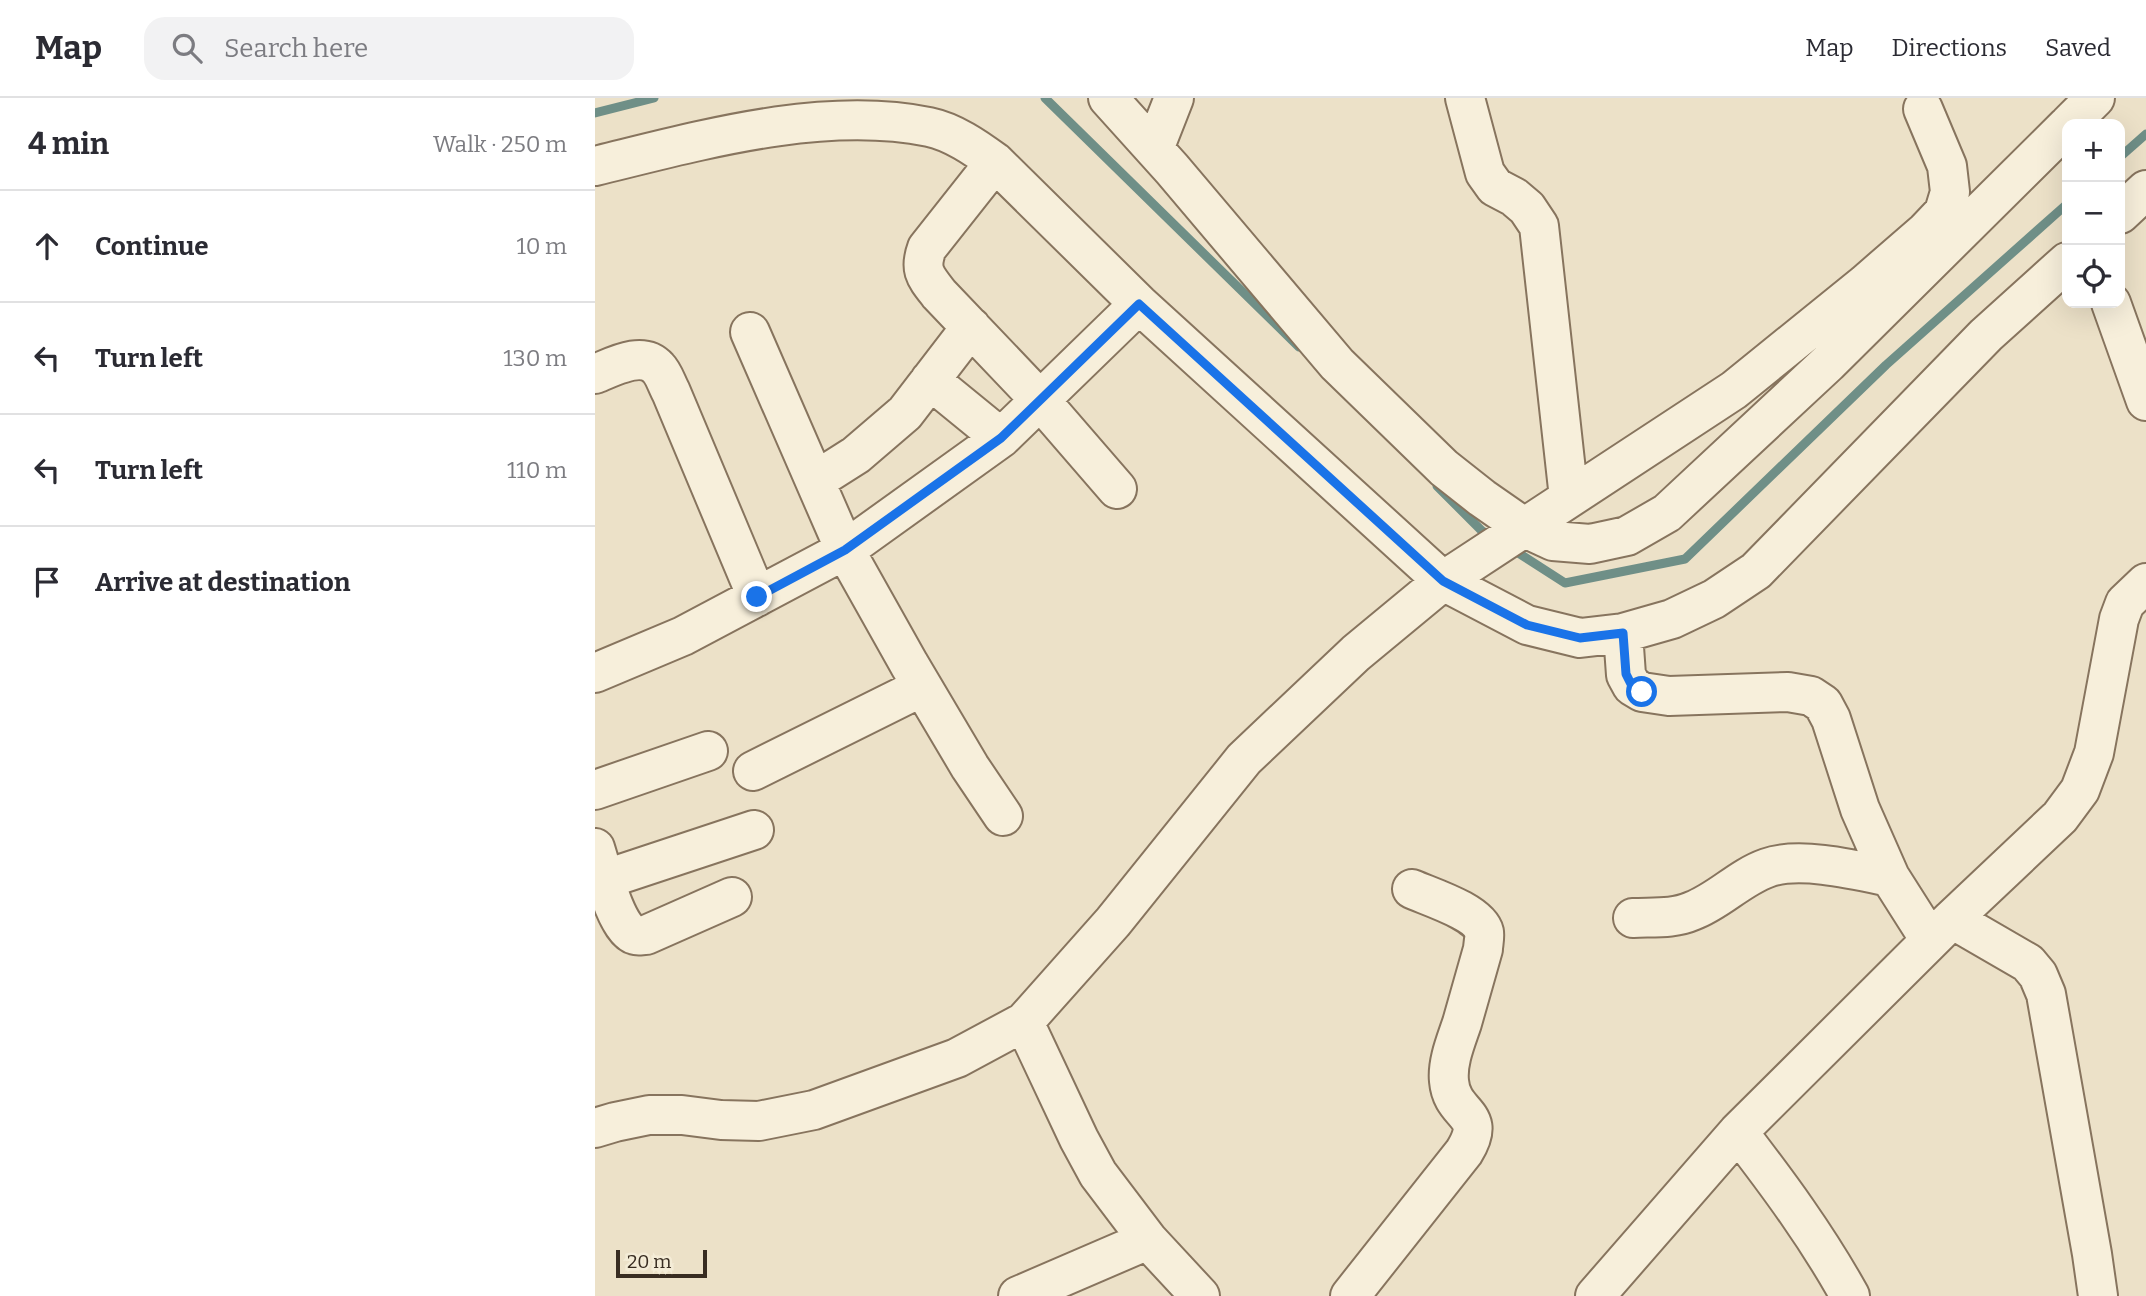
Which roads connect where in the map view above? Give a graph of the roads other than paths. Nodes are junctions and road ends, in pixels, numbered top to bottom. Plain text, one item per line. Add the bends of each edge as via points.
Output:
1 (1108, 98) edge
2 (1174, 98) edge
3 (1465, 98) edge
4 (2095, 98) edge
5 (1923, 109) dead end
6 (2074, 119) edge
7 (2062, 131) edge
8 (1154, 149) junction
9 (995, 162) junction
10 (595, 166) edge
11 (2146, 190) edge
12 (2125, 209) edge
13 (2062, 267) edge
14 (1139, 304) junction
15 (2113, 308) edge
16 (971, 327) junction
17 (750, 331) dead end
18 (595, 374) edge
19 (930, 380) junction
20 (1040, 400) junction
21 (2146, 401) edge
22 (1001, 438) junction
23 (815, 481) junction
24 (1117, 489) dead end
25 (1569, 498) junction
26 (1522, 530) junction
27 (845, 550) junction
28 (1448, 577) junction
29 (2146, 583) edge
30 (757, 597) junction
31 (1623, 633) junction
32 (595, 673) edge
33 (922, 687) junction
34 (708, 751) dead end
35 (753, 771) dead end
36 (595, 790) edge
37 (1003, 816) dead end
38 (754, 830) dead end
39 (1890, 877) junction
40 (1412, 889) dead end
41 (603, 891) edge
42 (732, 897) dead end
43 (1633, 918) dead end
44 (1941, 929) junction
45 (1024, 1022) junction
46 (595, 1128) edge
47 (1738, 1132) junction
48 (1148, 1240) junction
49 (1024, 1295) edge
50 (1200, 1296) edge
51 (1350, 1296) edge
52 (1595, 1296) edge
53 (1850, 1296) edge
54 (2098, 1296) edge

1 - 8 street
2 - 8 street
3 - 25 street via 1485,173 1495,187 1527,208 1539,226
4 - 6 street
5 - 25 street via 1947,166 1950,192 1944,212 1734,390
7 - 26 street via 1828,363 1667,513 1627,536 1590,544 1553,541
8 - 26 street via 1338,364 1444,468
9 - 10 street via 969,143 932,127 883,121 822,122 733,133
9 - 14 street
9 - 16 street via 927,248 922,262 939,293
11 - 12 street
13 - 31 street via 1986,335 1756,571 1672,619
14 - 20 street
14 - 28 street
15 - 21 street
16 - 19 street
16 - 20 street
17 - 23 street
18 - 30 street via 633,360 648,360 659,368
19 - 22 street
19 - 23 street via 905,413 856,455
20 - 22 street
20 - 24 street
22 - 27 street
23 - 27 street
25 - 26 street
26 - 28 street
27 - 30 street
27 - 33 street
28 - 31 street via 1527,625 1580,638
28 - 45 street via 1356,653 1244,758 1113,922
29 - 44 street via 2125,603 2119,619 2094,753 2080,790 2060,817
30 - 32 street via 683,636
31 - 39 street via 1626,674 1642,692 1669,696 1788,692 1811,696 1823,704
33 - 35 street
33 - 37 street
34 - 36 street
38 - 41 street
39 - 43 street via 1843,867 1770,867 1694,911
39 - 44 street
40 - 51 street via 1466,913 1478,921 1484,933 1448,1079 1455,1103 1475,1129 1464,1152
41 - 42 street via 634,935 646,935
44 - 47 street
44 - 54 street via 2028,963 2038,975 2046,994
45 - 46 street via 957,1058 814,1110 759,1121 649,1115
45 - 48 street via 1098,1174
47 - 52 street
47 - 53 street via 1780,1186
48 - 49 street
48 - 50 street

